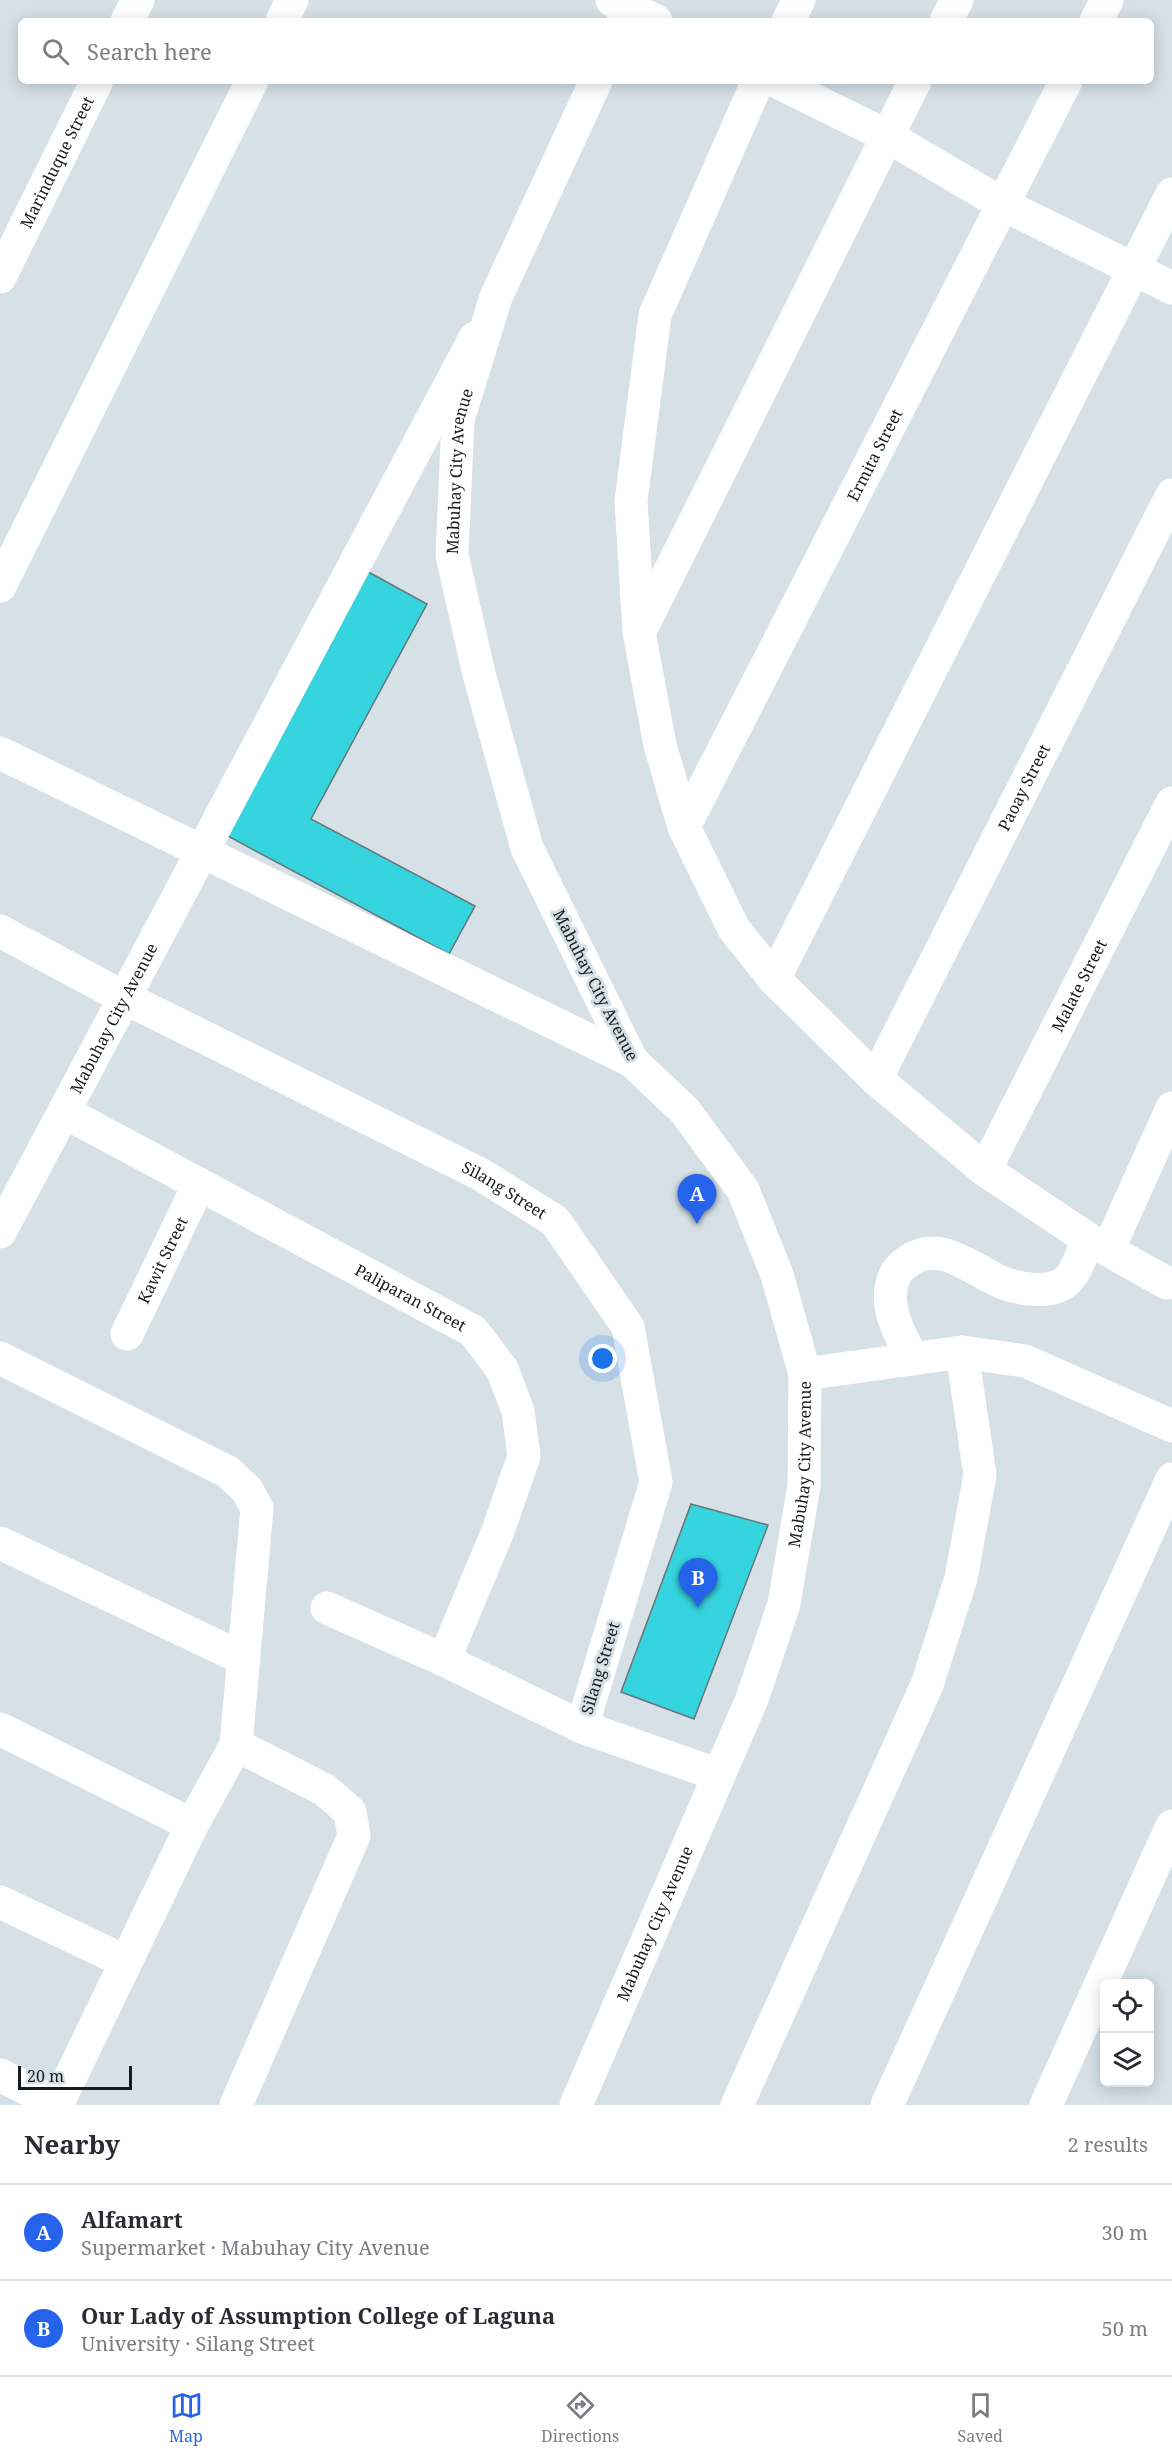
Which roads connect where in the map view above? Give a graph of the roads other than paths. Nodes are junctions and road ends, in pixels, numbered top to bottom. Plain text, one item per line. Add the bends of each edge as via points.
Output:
1 (138, 0) edge
2 (292, 0) edge
3 (799, 0) edge
4 (957, 0) edge
5 (1107, 0) edge
6 (129, 18) edge
7 (283, 18) edge
8 (790, 18) edge
9 (948, 18) edge
10 (1098, 18) edge
11 (96, 84) edge
12 (251, 84) edge
13 (595, 84) edge
14 (757, 84) edge
15 (781, 84) edge
16 (913, 84) edge
17 (1064, 84) edge
18 (887, 136) junction
19 (1172, 194) edge
20 (1004, 205) junction
21 (1134, 270) junction
22 (0, 277) edge
23 (1172, 288) edge
24 (496, 297) junction
25 (1172, 495) edge
26 (0, 586) edge
27 (639, 632) junction
28 (0, 753) edge
29 (1172, 802) edge
30 (684, 827) junction
31 (202, 851) junction
32 (0, 932) edge
33 (774, 979) junction
34 (125, 998) junction
35 (632, 1061) junction
36 (876, 1079) junction
37 (64, 1112) junction
38 (1169, 1121) edge
39 (985, 1170) junction
40 (199, 1184) junction
41 (0, 1232) edge
42 (1098, 1244) junction
43 (1167, 1283) dead end
44 (127, 1334) dead end
45 (962, 1352) junction
46 (0, 1358) edge
47 (913, 1359) junction
48 (806, 1374) junction
49 (1172, 1426) edge
50 (1172, 1479) edge
51 (0, 1543) edge
52 (327, 1608) dead end
53 (244, 1659) junction
54 (444, 1660) junction
55 (582, 1727) junction
56 (0, 1729) edge
57 (236, 1745) junction
58 (719, 1775) junction
59 (192, 1826) junction
60 (1172, 1826) edge
61 (0, 1902) edge
62 (126, 1962) junction
63 (0, 2075) edge
64 (57, 2104) edge
65 (236, 2105) edge
66 (576, 2105) edge
67 (737, 2105) edge
68 (887, 2105) edge
69 (1046, 2105) edge

1 - 6 street
2 - 7 street
3 - 8 street
4 - 9 street
5 - 10 street
11 - 22 street, Marinduque Street
12 - 26 street
13 - 24 street, Mabuhay City Avenue
14 - 27 street via 655,315 631,501
15 - 18 street
16 - 18 street
17 - 20 street, Ermita Street
18 - 20 street
18 - 27 street
19 - 21 street
20 - 21 street
20 - 30 street, Ermita Street
21 - 23 street
21 - 33 street
24 - 31 street, Mabuhay City Avenue
24 - 35 street, Mabuhay City Avenue via 458,420 452,555 526,848
25 - 36 street, Paoay Street
27 - 30 street via 660,745
28 - 31 street
29 - 39 street, Malate Street
30 - 33 street via 734,929
31 - 34 street, Mabuhay City Avenue
31 - 35 street
32 - 34 street, Silang Street
33 - 36 street
34 - 37 street, Mabuhay City Avenue
34 - 55 street, Silang Street via 480,1174 555,1221 628,1327 656,1482
35 - 48 street, Mabuhay City Avenue via 686,1111 743,1190 777,1275
36 - 39 street
37 - 40 street, Paliparan Street
37 - 41 street, Mabuhay City Avenue
38 - 42 street
39 - 42 street
40 - 44 street, Kawit Street
40 - 54 street, Paliparan Street via 474,1331 502,1369 518,1411 524,1456 498,1531
42 - 43 street
42 - 47 street via 1058,1287 1034,1290 1008,1284 955,1257 929,1253 912,1258 898,1269 892,1282 891,1308
45 - 47 street
45 - 49 street via 1025,1361
45 - 67 street via 980,1475 961,1578 927,1685
46 - 53 street via 228,1472 247,1490 257,1508
47 - 48 street
48 - 58 street, Mabuhay City Avenue via 804,1486 784,1604 752,1699
50 - 68 street
51 - 53 street
52 - 54 street
53 - 57 street
54 - 55 street
55 - 58 street
56 - 59 street
57 - 59 street
57 - 65 street via 325,1790 350,1812 354,1836
58 - 66 street, Mabuhay City Avenue
59 - 62 street
60 - 69 street
61 - 62 street
62 - 64 street
63 - 64 street

